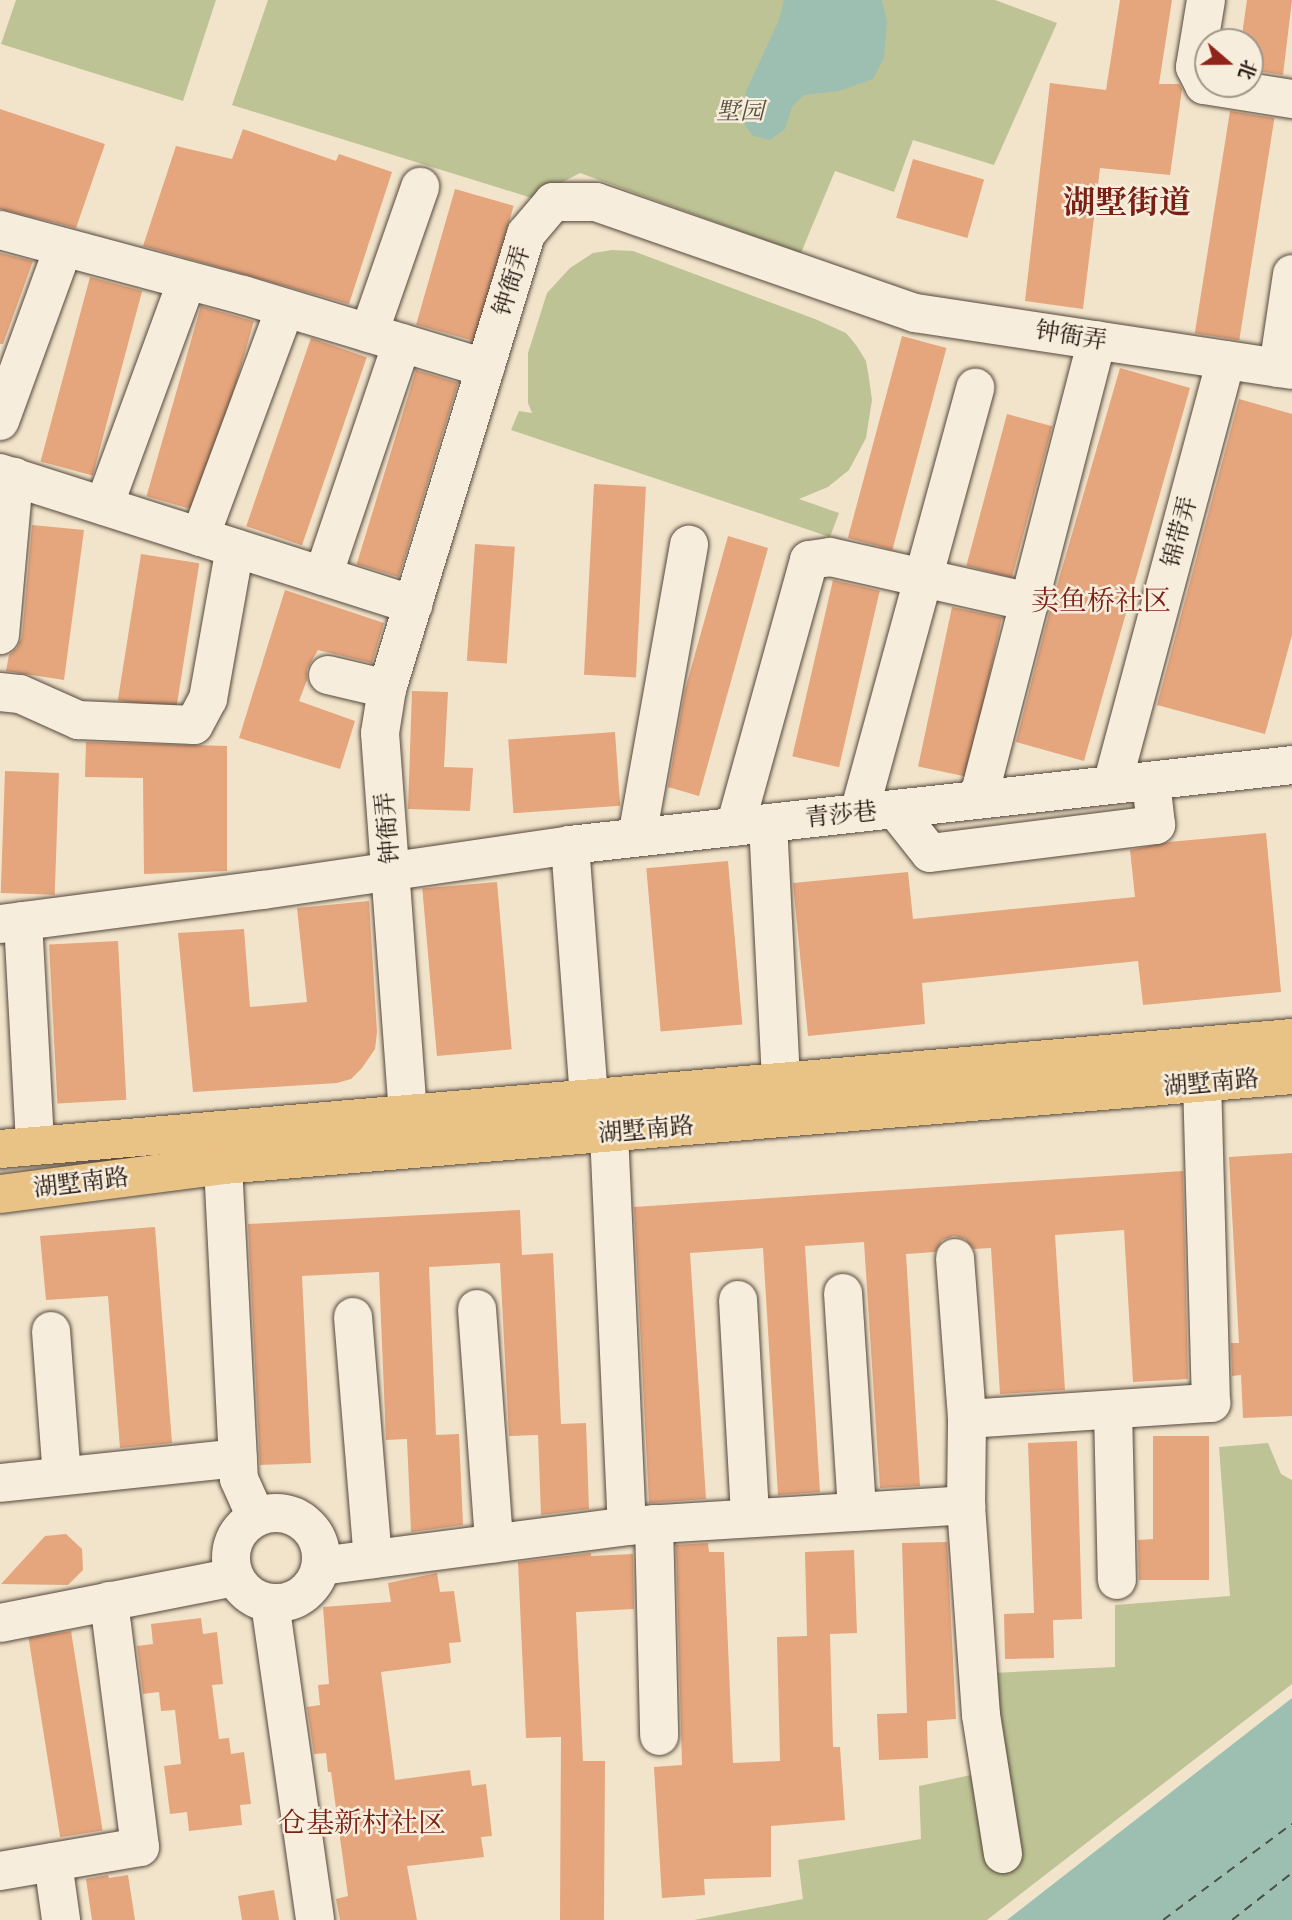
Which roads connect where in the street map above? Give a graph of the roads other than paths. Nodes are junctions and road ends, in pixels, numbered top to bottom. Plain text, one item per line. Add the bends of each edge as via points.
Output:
1 (1206, 0) edge
2 (1292, 99) edge
3 (420, 187) dead end
4 (0, 230) edge
5 (63, 249) junction
6 (1292, 274) edge
7 (187, 281) junction
8 (285, 308) junction
9 (385, 338) junction
10 (1097, 340) junction
11 (1226, 360) junction
12 (485, 368) junction
13 (1285, 369) edge
14 (975, 388) dead end
15 (0, 421) edge
16 (7, 475) edge
17 (104, 506) junction
18 (217, 542) junction
19 (690, 545) dead end
20 (323, 576) junction
21 (923, 578) junction
22 (1030, 602) junction
23 (413, 605) junction
24 (0, 635) edge
25 (328, 674) dead end
26 (387, 689) junction
27 (0, 692) edge
28 (1292, 765) edge
29 (1151, 781) junction
30 (1112, 785) junction
31 (978, 800) junction
32 (877, 811) junction
33 (752, 825) junction
34 (637, 838) junction
35 (570, 845) junction
36 (391, 869) junction
37 (11, 922) edge
38 (1292, 1038) edge
39 (1292, 1075) edge
40 (781, 1082) junction
41 (1202, 1085) junction
42 (589, 1098) junction
43 (408, 1114) junction
44 (609, 1133) junction
45 (17, 1147) edge
46 (223, 1165) junction
47 (0, 1194) edge
48 (955, 1258) dead end
49 (843, 1293) dead end
50 (738, 1300) dead end
51 (477, 1309) dead end
52 (353, 1317) dead end
53 (51, 1331) dead end
54 (1113, 1410) junction
55 (967, 1419) junction
56 (237, 1458) junction
57 (62, 1476) junction
58 (0, 1483) edge
59 (966, 1505) junction
60 (857, 1512) junction
61 (256, 1517) junction
62 (750, 1518) junction
63 (641, 1525) junction
64 (494, 1543) junction
65 (373, 1559) junction
66 (321, 1566) junction
67 (235, 1577) junction
68 (1117, 1580) dead end
69 (109, 1601) junction
70 (270, 1603) junction
71 (0, 1623) edge
72 (659, 1736) dead end
73 (1003, 1854) dead end
74 (53, 1861) junction
75 (0, 1871) edge
76 (61, 1920) edge
77 (315, 1920) edge

1 - 2 street via 1195,67 1204,85
3 - 9 street
4 - 5 street
5 - 7 street
5 - 15 street
6 - 13 street
7 - 8 street
7 - 17 street
8 - 9 street
8 - 18 street
9 - 12 street
9 - 20 street
10 - 11 street, 钟衙弄
10 - 12 street, 钟衙弄 via 915,313 596,202 553,202 526,234
10 - 22 street
11 - 13 street, 钟衙弄
11 - 30 street, 锦带弄
12 - 23 street, 钟衙弄
14 - 21 street
16 - 17 street
16 - 24 street
17 - 18 street
18 - 20 street
18 - 27 street via 208,699 194,725 78,720 20,694
19 - 34 street
20 - 23 street
21 - 22 street
21 - 32 street
21 - 33 street via 830,557 809,560
22 - 31 street
23 - 26 street, 钟衙弄
25 - 26 street
26 - 36 street, 钟衙弄 via 380,733
28 - 29 street, 青莎巷
29 - 30 street, 青莎巷
29 - 32 street via 1156,825 930,852
30 - 31 street, 青莎巷
31 - 32 street, 青莎巷
32 - 33 street, 青莎巷
33 - 34 street, 青莎巷
33 - 40 street
34 - 35 street, 青莎巷
35 - 36 street, 青莎巷
35 - 42 street
36 - 37 street, 青莎巷
36 - 43 street, 钟衙弄
37 - 45 street
38 - 40 main road, 湖墅南路
39 - 41 main road, 湖墅南路
40 - 42 main road, 湖墅南路
41 - 44 main road, 湖墅南路
41 - 54 street via 1211,1403
42 - 43 main road, 湖墅南路
43 - 45 main road, 湖墅南路
44 - 46 main road, 湖墅南路
44 - 63 street
46 - 47 main road, 湖墅南路
46 - 56 street
48 - 55 street
49 - 60 street
50 - 62 street
51 - 64 street
52 - 65 street
53 - 57 street
54 - 55 street
54 - 68 street
55 - 59 street
56 - 57 street
56 - 61 street via 239,1479
57 - 58 street
59 - 60 street
59 - 73 street via 981,1715
60 - 62 street
61 - 66 street via 284,1513 309,1526 321,1552
61 - 67 street via 244,1525 231,1549
62 - 63 street
63 - 64 street
63 - 72 street
64 - 65 street
65 - 66 street
66 - 70 street via 308,1591 284,1603
67 - 69 street
67 - 70 street via 255,1599
69 - 71 street
69 - 74 street via 140,1847
70 - 77 street
74 - 75 street
74 - 76 street

